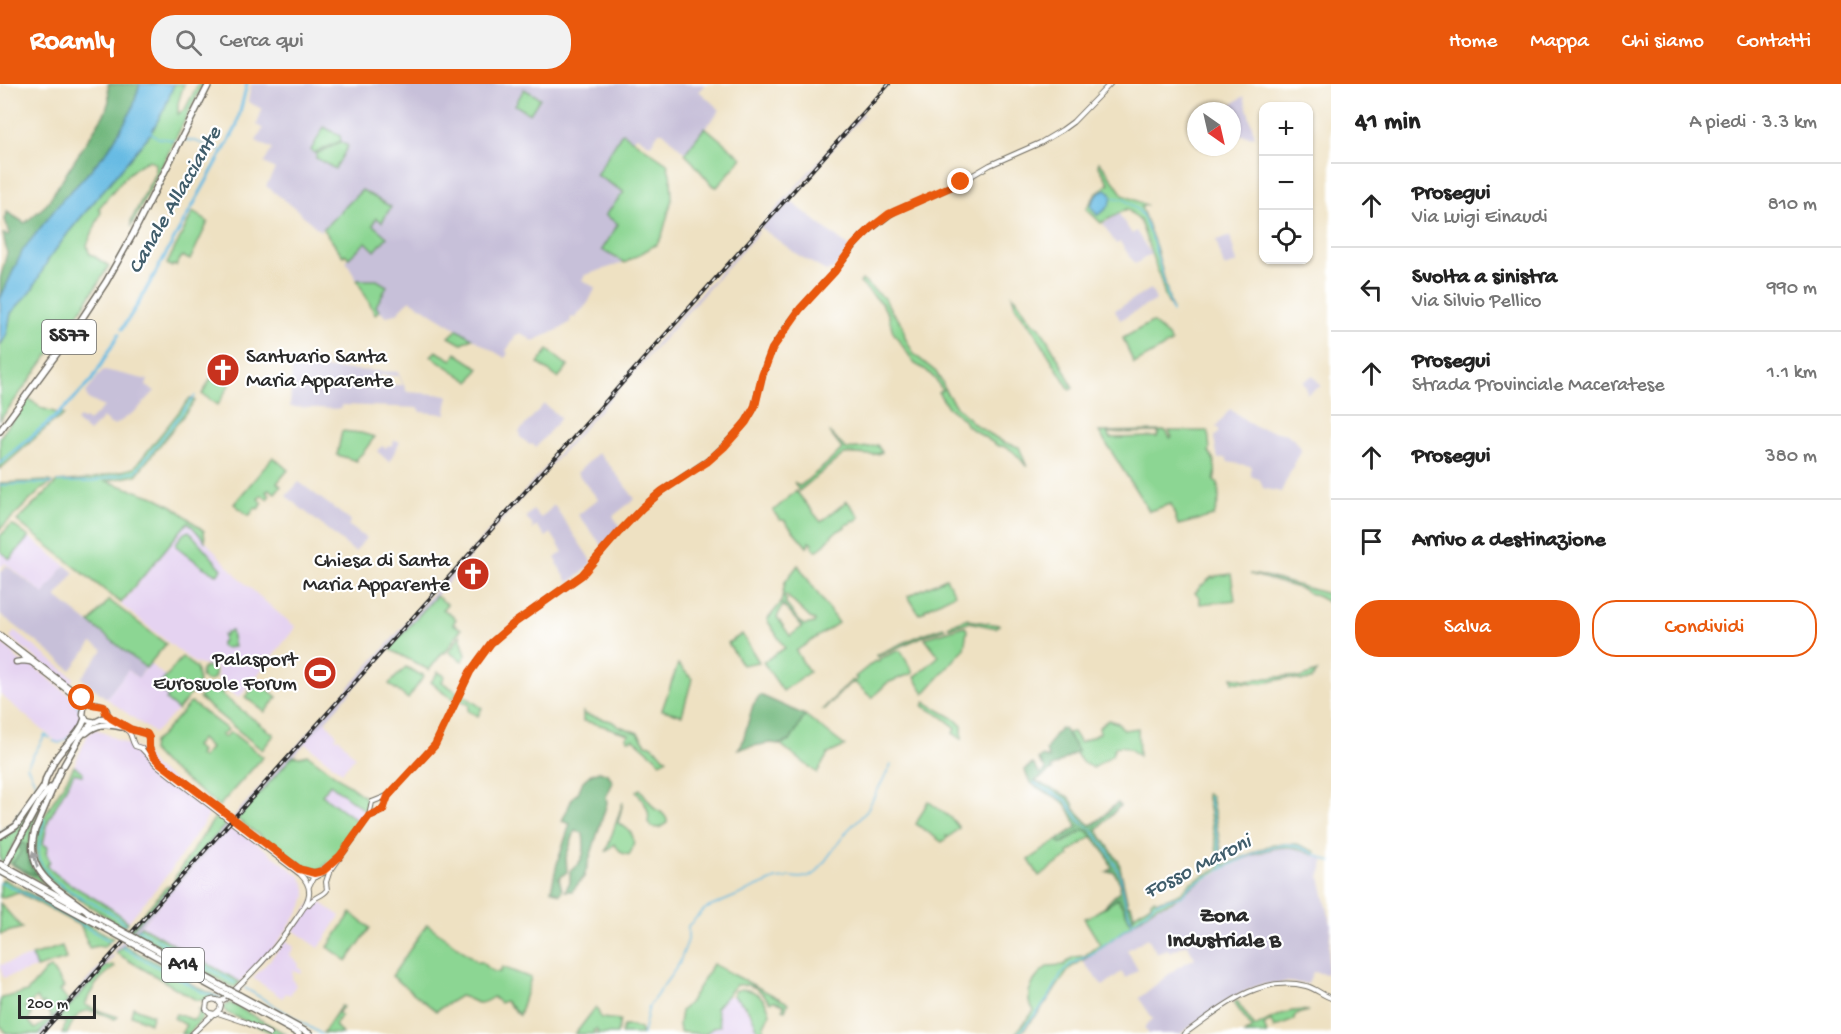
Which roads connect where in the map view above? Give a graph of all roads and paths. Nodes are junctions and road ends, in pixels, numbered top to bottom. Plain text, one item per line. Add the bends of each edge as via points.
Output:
1 (208, 84) edge
2 (1110, 84) edge
3 (131, 236) junction
4 (0, 426) edge
5 (0, 431) edge
6 (0, 636) edge
7 (14, 650) junction
8 (33, 663) junction
9 (92, 704) junction
10 (84, 711) junction
11 (106, 713) junction
12 (85, 718) junction
13 (100, 720) junction
14 (93, 722) junction
15 (121, 727) junction
16 (137, 732) junction
17 (80, 737) junction
18 (132, 739) junction
19 (148, 744) junction
20 (141, 748) junction
21 (54, 784) junction
22 (43, 788) junction
23 (40, 801) junction
24 (382, 802) junction
25 (373, 811) junction
26 (0, 837) edge
27 (340, 856) junction
28 (7, 862) dead end
29 (0, 864) edge
30 (332, 868) junction
31 (299, 869) junction
32 (0, 873) edge
33 (316, 877) junction
34 (327, 882) junction
35 (309, 888) junction
36 (317, 896) junction
37 (90, 914) junction
38 (114, 930) junction
39 (237, 997) junction
40 (1329, 997) edge
41 (217, 1000) junction
42 (207, 1011) junction
43 (219, 1011) junction
44 (198, 1029) junction
45 (192, 1034) edge
46 (270, 1034) edge
47 (298, 1034) edge
48 (310, 1034) edge
49 (1184, 1034) edge

1 - 3 highway, SS77
2 - 24 main road via 1073,122 1053,136 889,214 862,236 800,309 772,349 755,406 741,428 707,462 648,503 582,575 485,649 435,745
3 - 4 highway, SS77 via 81,315
3 - 5 highway, SS77 via 92,305
6 - 7 main road
6 - 9 main road
7 - 8 main road
7 - 8 main road via 16,662
8 - 10 main road via 75,696
9 - 10 main road
9 - 11 main road via 104,706
10 - 12 main road
11 - 13 main road
11 - 16 main road
12 - 14 main road
12 - 22 highway via 54,762
13 - 14 main road
13 - 15 main road
14 - 17 highway
15 - 17 highway via 98,725
15 - 18 main road
16 - 18 main road
16 - 19 main road via 147,734
17 - 21 highway
18 - 20 main road
19 - 20 main road
19 - 31 main road via 153,756 164,766
20 - 35 main road via 157,765 300,874
21 - 23 highway
37 -> 21 highway via 48,883 34,859 32,840
22 - 23 highway
22 - 26 highway via 16,826
23 - 28 highway
24 - 25 main road via 383,810
24 - 25 main road via 372,802
25 - 27 main road
27 - 30 main road
27 - 31 main road via 319,873
29 - 37 highway, A14
30 - 33 main road
30 - 34 main road
31 - 33 main road
32 - 38 highway, A14
33 - 34 main road
33 - 35 main road
34 - 36 main road via 328,888
35 - 36 main road
35 - 41 main road via 305,906 268,957 225,999
36 - 43 main road via 273,954
37 - 38 highway, A14
38 - 39 highway, A14, bridge
39 - 47 highway, A14
39 - 48 highway, A14
40 - 49 main road via 1299,985 1259,987 1234,999
41 - 42 main road via 207,1002
41 - 43 main road
42 - 43 main road
42 - 44 main road
43 - 44 main road
43 - 46 main road
44 - 45 main road

